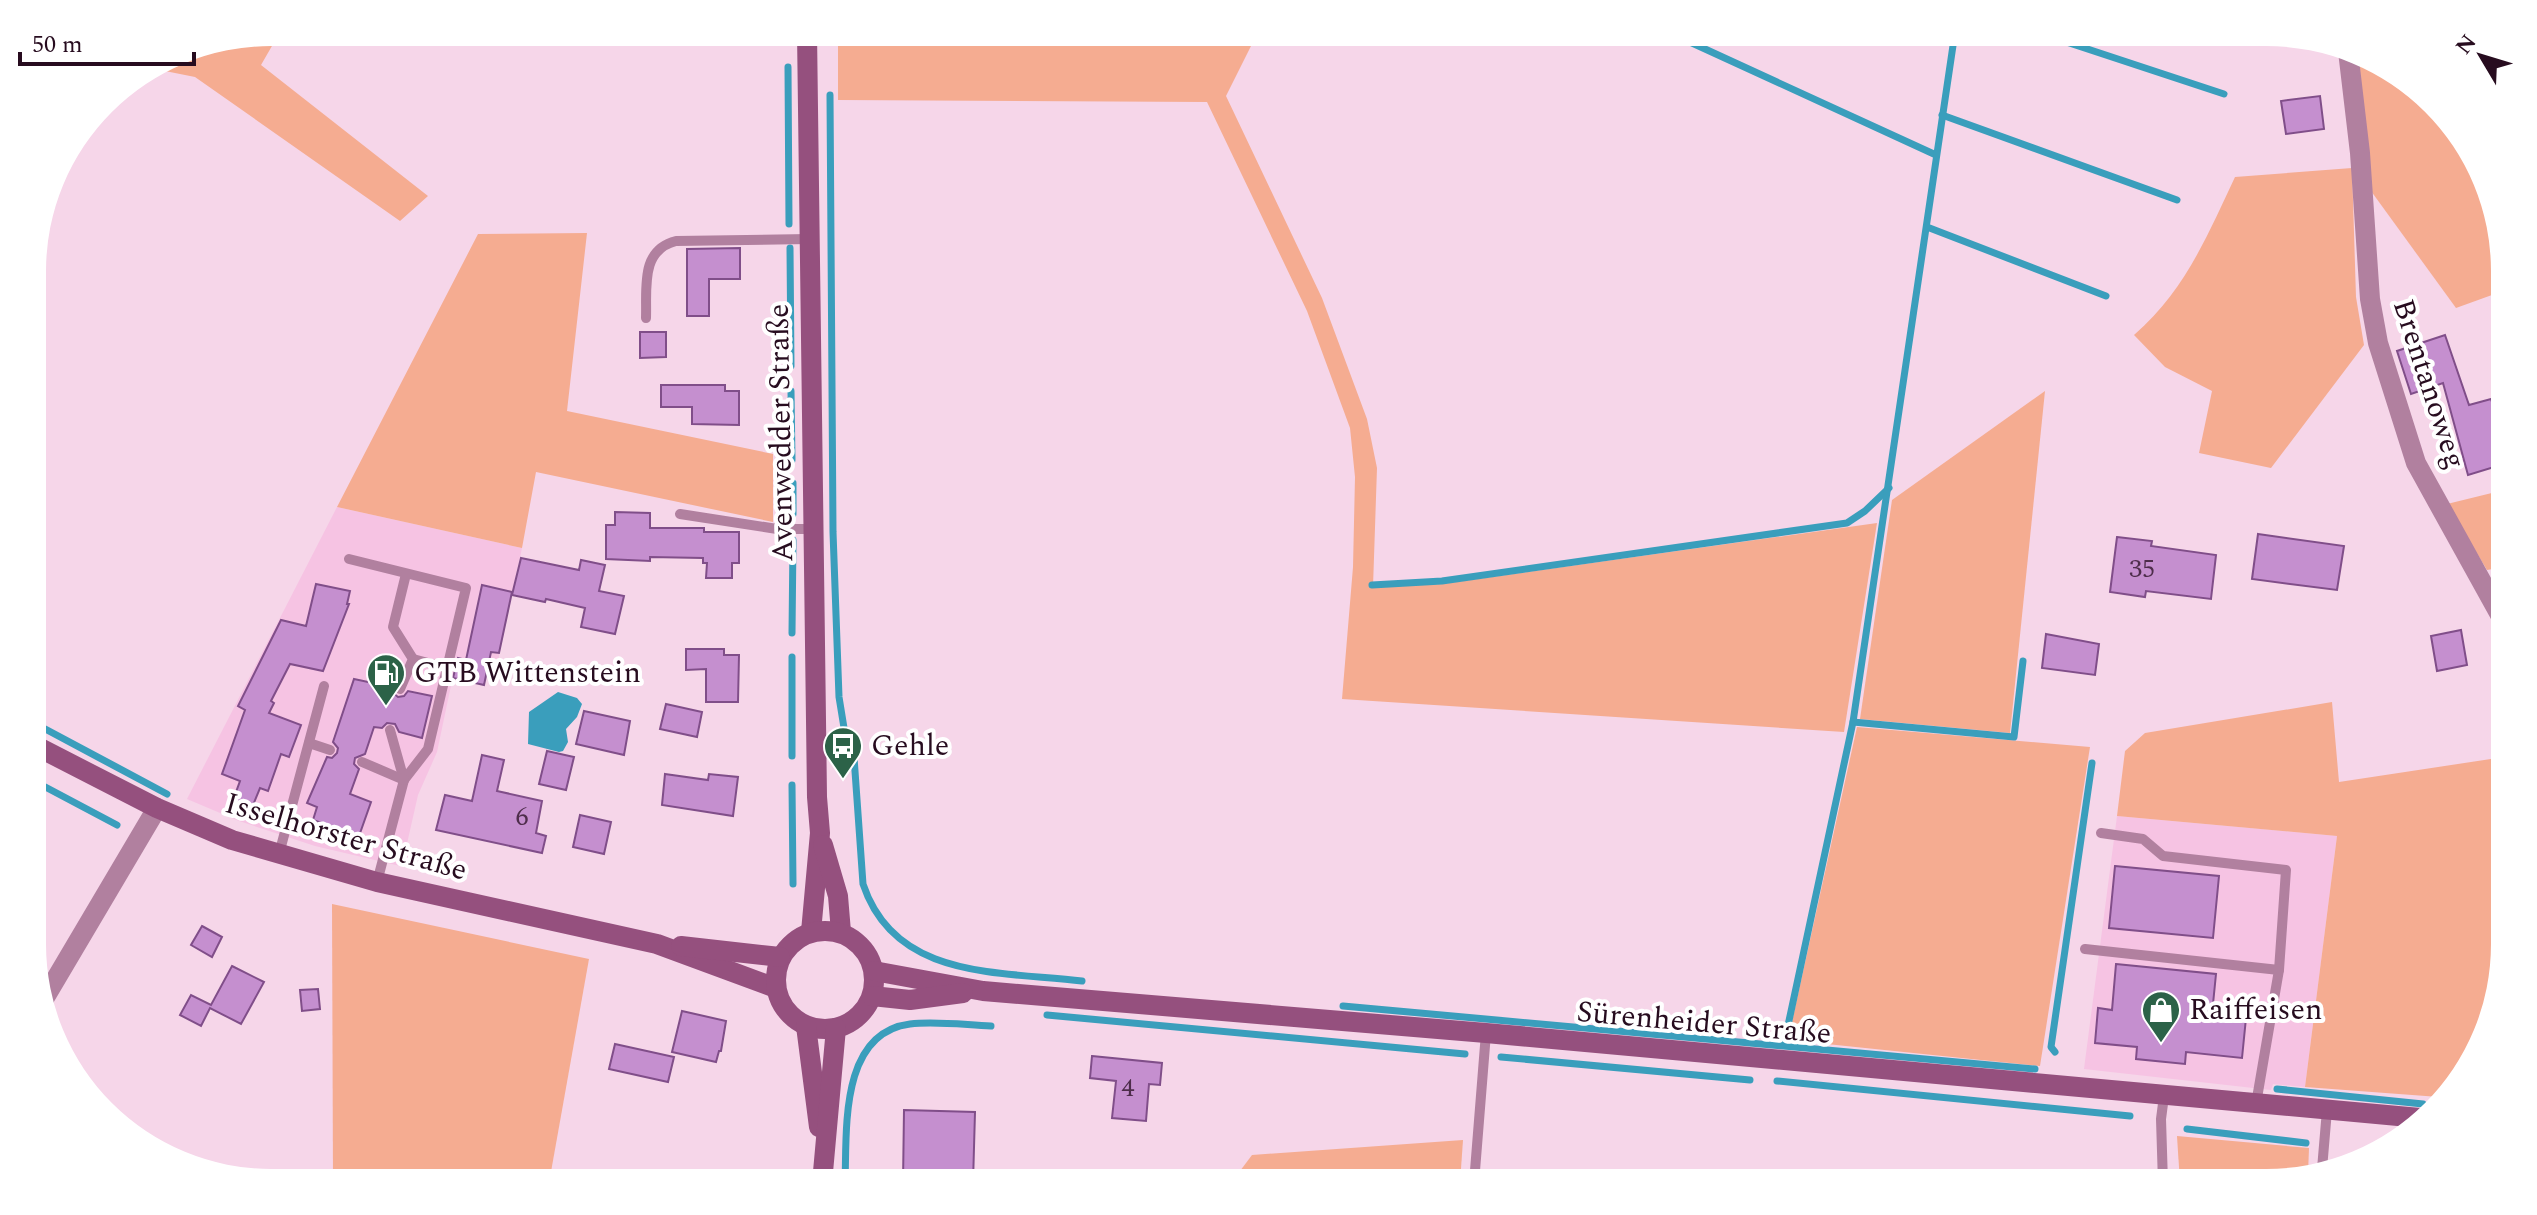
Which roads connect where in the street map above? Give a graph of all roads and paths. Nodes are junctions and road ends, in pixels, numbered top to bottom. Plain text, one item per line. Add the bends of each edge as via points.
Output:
1 (807, 46) edge
2 (2349, 62) edge
3 (809, 239) junction
4 (646, 318) dead end
5 (680, 514) dead end
6 (813, 529) junction
7 (349, 559) dead end
8 (406, 574) junction
9 (2491, 599) edge
10 (413, 659) junction
11 (447, 668) junction
12 (324, 686) dead end
13 (400, 689) dead end
14 (390, 730) dead end
15 (309, 743) junction
16 (330, 750) dead end
17 (46, 751) edge
18 (362, 762) dead end
19 (404, 780) junction
20 (157, 808) junction
21 (820, 833) junction
22 (2101, 833) dead end
23 (279, 854) junction
24 (377, 882) junction
25 (811, 932) junction
26 (841, 932) junction
27 (657, 944) junction
28 (2085, 949) dead end
29 (780, 957) junction
30 (2279, 970) junction
31 (874, 971) junction
32 (51, 988) edge
33 (776, 988) junction
34 (983, 991) junction
35 (872, 996) junction
36 (806, 1026) junction
37 (836, 1028) junction
38 (1486, 1033) junction
39 (2164, 1096) junction
40 (2256, 1104) junction
41 (2327, 1110) junction
42 (2409, 1117) edge
43 (823, 1159) junction
44 (2323, 1162) edge
45 (823, 1169) edge
46 (1475, 1169) edge
47 (2163, 1169) edge

1 - 3 street, Avenwedder Straße
2 - 9 street, Brentanoweg via 2378,343 2416,463
3 - 4 lane via 666,243 648,264
3 - 6 street, Avenwedder Straße
5 - 6 lane via 777,529
6 - 21 street, Avenwedder Straße
7 - 8 lane
8 - 10 lane via 393,627
8 - 11 lane via 466,588
10 - 11 lane
10 - 13 lane
11 - 19 lane via 428,749
12 - 15 lane
14 - 19 lane
15 - 16 lane
15 - 23 lane
17 - 20 street, Isselhorster Straße
18 - 19 lane
19 - 24 lane
20 - 23 street, Isselhorster Straße
20 - 32 street
21 - 25 street, Avenwedder Straße
21 - 26 street, Avenwedder Straße via 838,896
22 - 30 lane via 2143,839 2163,856 2286,870
23 - 24 street, Isselhorster Straße
24 - 27 street, Isselhorster Straße
25 - 26 street
25 - 29 street via 793,941
26 - 31 street via 868,954
27 - 29 street, Isselhorster Straße
27 - 33 street, Isselhorster Straße
28 - 30 lane
29 - 33 street
30 - 40 lane
31 - 34 street, Sürenheider Straße
31 - 35 street
33 - 36 street via 781,1004
34 - 35 street, Sürenheider Straße via 910,1000
34 - 38 street, Sürenheider Straße
35 - 37 street via 858,1016
36 - 37 street
36 - 43 street
37 - 43 street
38 - 39 street, Sürenheider Straße
38 - 46 lane
39 - 40 street, Sürenheider Straße
39 - 47 lane
40 - 41 street, Sürenheider Straße
41 - 42 street, Sürenheider Straße
41 - 44 lane
43 - 45 street

